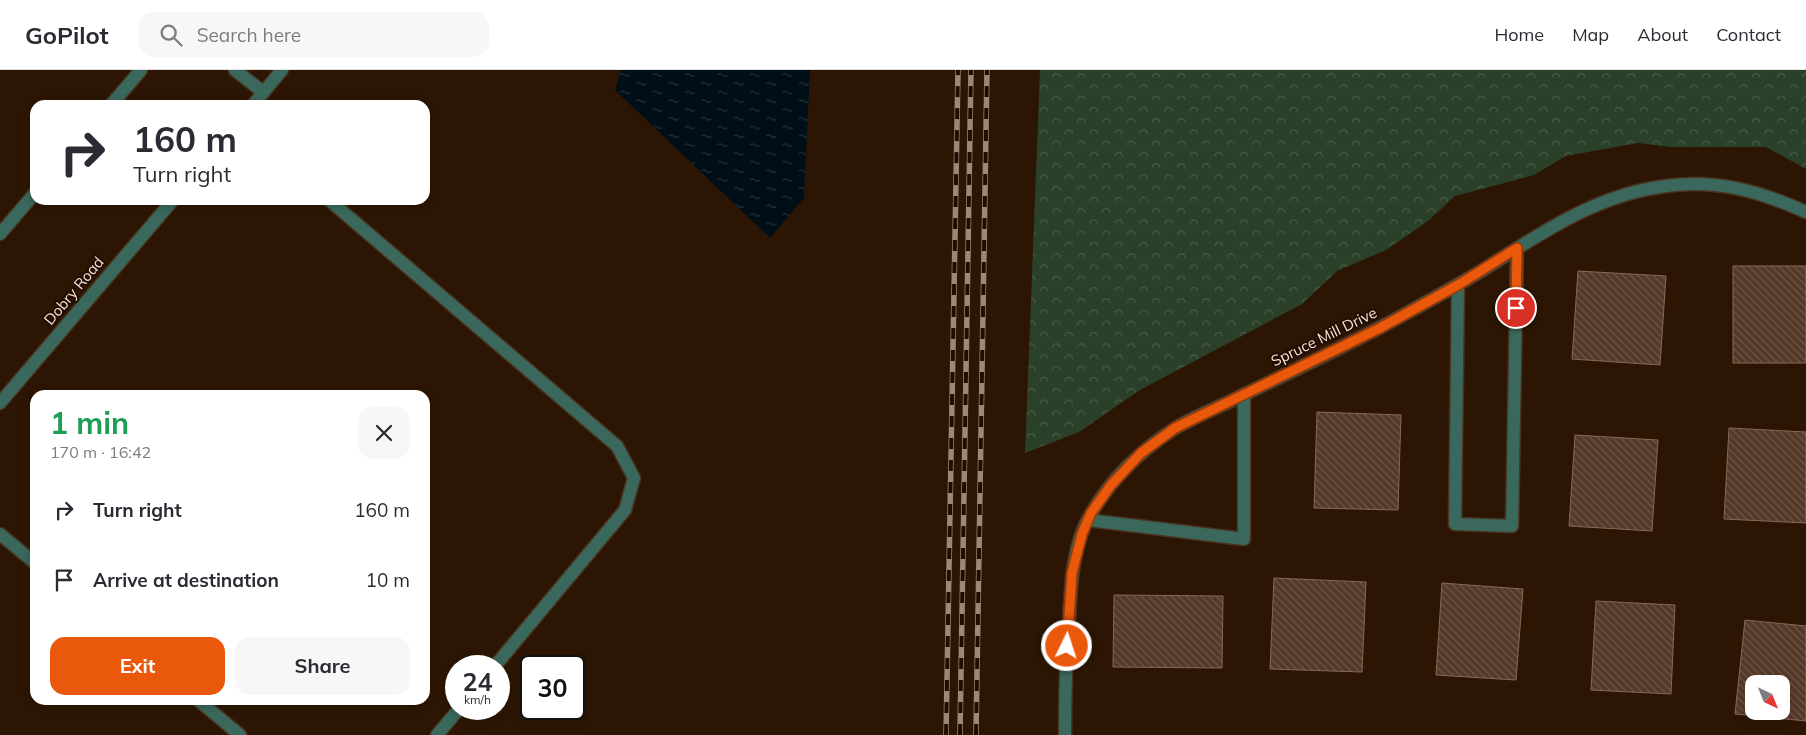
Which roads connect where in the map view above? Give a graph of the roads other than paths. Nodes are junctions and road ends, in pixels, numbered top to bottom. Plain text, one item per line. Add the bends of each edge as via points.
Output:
1 (141, 70) edge
2 (236, 70) edge
3 (282, 70) edge
4 (263, 92) junction
5 (115, 100) edge
6 (257, 100) edge
7 (30, 199) edge
8 (169, 205) edge
9 (335, 205) edge
10 (1806, 212) edge
11 (0, 234) edge
12 (1517, 248) junction
13 (1458, 285) junction
14 (1244, 394) junction
15 (0, 403) edge
16 (1088, 520) junction
17 (0, 534) edge
18 (30, 559) edge
19 (504, 655) edge
20 (204, 705) edge
21 (450, 720) edge
22 (240, 735) edge
23 (437, 735) edge
24 (1065, 735) edge

1 - 5 street
2 - 4 street
3 - 4 street
4 - 6 street
7 - 11 street
8 - 15 street, Dobry Road
9 - 19 street via 617,446 634,478 625,510
10 - 12 street, Spruce Mill Drive via 1773,197 1737,188 1699,184 1659,187 1612,198 1574,214
12 - 13 street, Spruce Mill Drive
12 - 13 street via 1512,526 1455,524
13 - 14 street, Spruce Mill Drive via 1380,328
14 - 16 street, Spruce Mill Drive via 1175,428 1141,453 1111,485
14 - 16 street via 1244,539
16 - 24 street, Spruce Mill Drive via 1072,573
17 - 18 street
20 - 22 street
21 - 23 street

